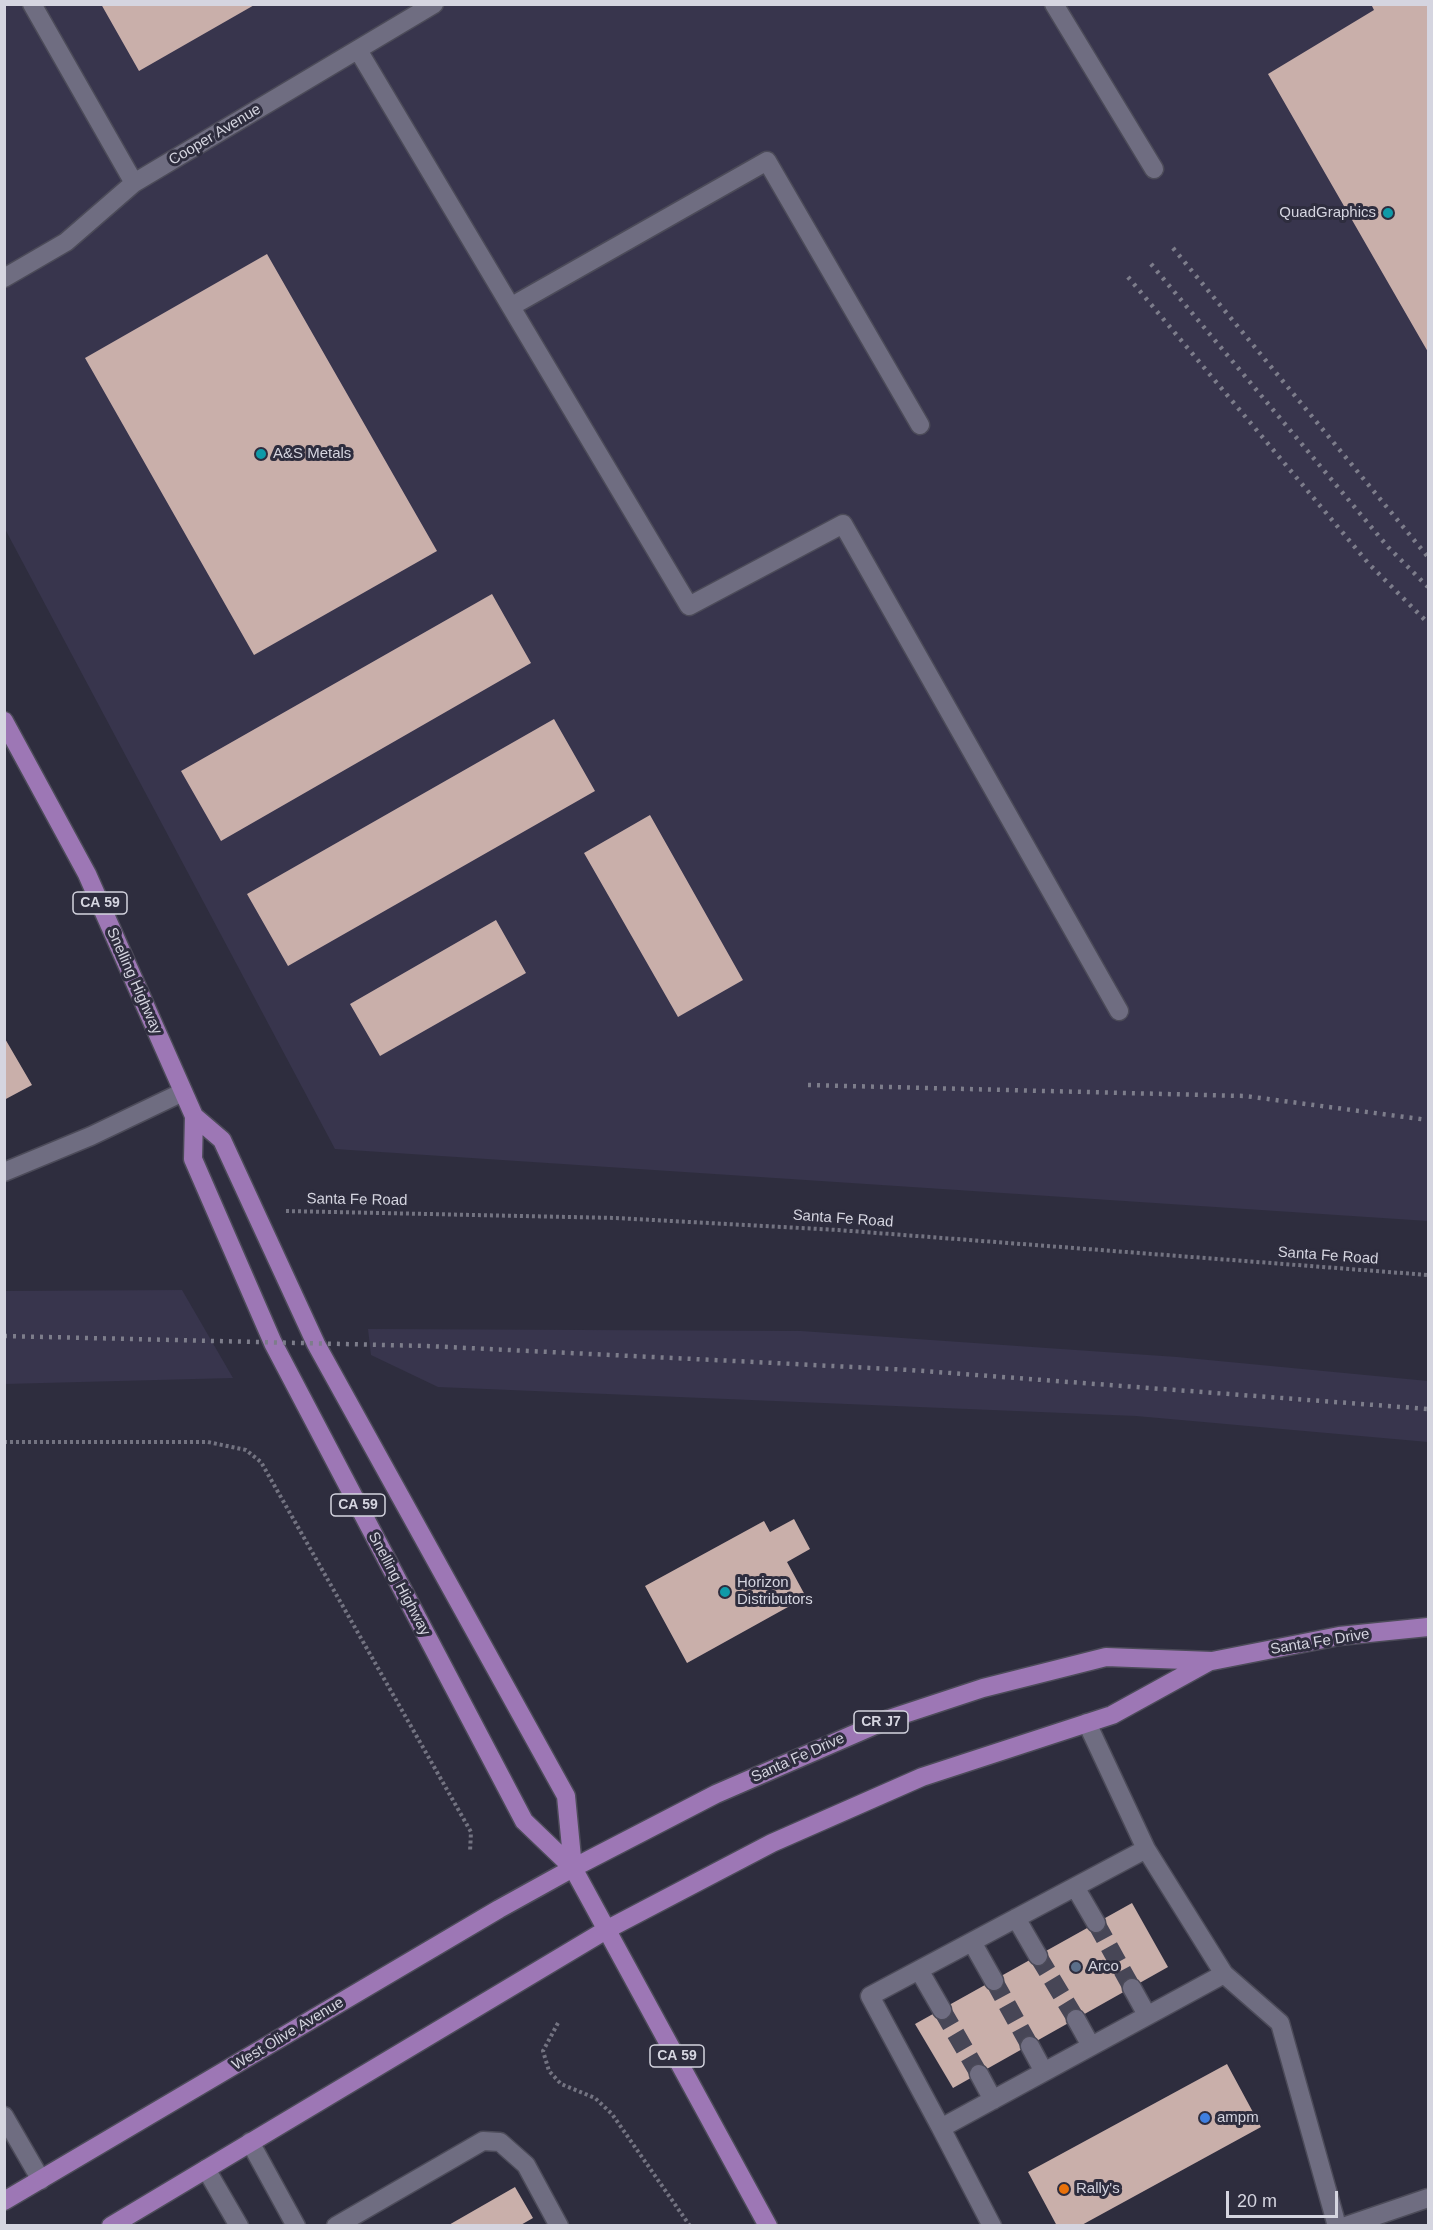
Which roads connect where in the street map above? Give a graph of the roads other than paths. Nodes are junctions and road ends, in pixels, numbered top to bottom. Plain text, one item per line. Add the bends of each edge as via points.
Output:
1 (32, 4) edge
2 (434, 4) edge
3 (1054, 4) edge
4 (358, 50) junction
5 (1154, 169) dead end
6 (134, 183) junction
7 (4, 278) edge
8 (512, 306) junction
9 (920, 425) dead end
10 (4, 721) edge
11 (1119, 1011) dead end
12 (183, 1092) junction
13 (194, 1116) junction
14 (4, 1172) edge
15 (1428, 1627) edge
16 (1212, 1660) junction
17 (1087, 1723) junction
18 (1146, 1849) junction
19 (573, 1868) junction
20 (1075, 1887) junction
21 (1016, 1918) junction
22 (1096, 1923) tunnel mouth
23 (606, 1930) junction
24 (972, 1942) junction
25 (1038, 1956) tunnel mouth
26 (919, 1970) junction
27 (1224, 1974) junction
28 (994, 1981) tunnel mouth
29 (1132, 1988) tunnel mouth
30 (942, 2010) tunnel mouth
31 (1147, 2015) junction
32 (1076, 2019) tunnel mouth
33 (1029, 2046) tunnel mouth
34 (1091, 2046) junction
35 (1044, 2072) junction
36 (979, 2074) tunnel mouth
37 (993, 2100) junction
38 (4, 2116) edge
39 (941, 2128) junction
40 (250, 2142) junction
41 (206, 2169) junction
42 (41, 2180) junction
43 (1428, 2198) edge
44 (4, 2201) edge
45 (111, 2226) edge
46 (239, 2226) edge
47 (296, 2226) edge
48 (336, 2226) edge
49 (559, 2226) edge
50 (768, 2226) edge
51 (992, 2226) edge
52 (1337, 2226) edge
53 (1346, 2226) edge

1 - 6 street
2 - 4 street, Cooper Avenue
3 - 5 street
4 - 6 street, Cooper Avenue
4 - 8 street
6 - 7 street, Cooper Avenue via 66,242
8 - 9 street via 767,161
8 - 11 street via 689,606 843,524
10 - 12 main road, Snelling Highway / CA 59 via 87,874
12 - 13 main road, Snelling Highway / CA 59
12 - 14 street
13 - 19 main road, Snelling Highway / CA 59 via 222,1140 316,1344 566,1796
13 - 19 main road, Snelling Highway / CA 59 via 193,1160 273,1343 524,1821
15 - 16 main road, Santa Fe Drive / CR J7 via 1339,1636
16 - 17 main road, Santa Fe Drive / CR J7 via 1112,1715
16 - 19 main road, Santa Fe Drive / CR J7 via 1106,1657 983,1688 889,1719 716,1794
17 - 18 street
17 - 23 main road, Santa Fe Drive / CR J7 via 943,1770 845,1808
18 - 20 street
18 - 27 street
19 - 23 main road, Snelling Highway / CA 59
19 - 42 main road, West Olive Avenue
20 - 21 street
20 - 22 street
21 - 24 street
21 - 25 street
23 - 40 main road
23 - 50 main road, CA 59
24 - 26 street
24 - 28 street
26 - 30 street
26 - 39 street via 870,1996
27 - 31 street
27 - 52 street via 1281,2023
29 - 31 street
31 - 34 street
32 - 34 street
33 - 35 street
34 - 35 street
35 - 37 street
36 - 37 street
37 - 39 street
38 - 42 street
39 - 51 street
40 - 41 main road
40 - 47 street
41 - 45 main road
41 - 46 street
42 - 44 main road, West Olive Avenue
43 - 53 street
48 - 49 street via 483,2141 500,2142 526,2164

